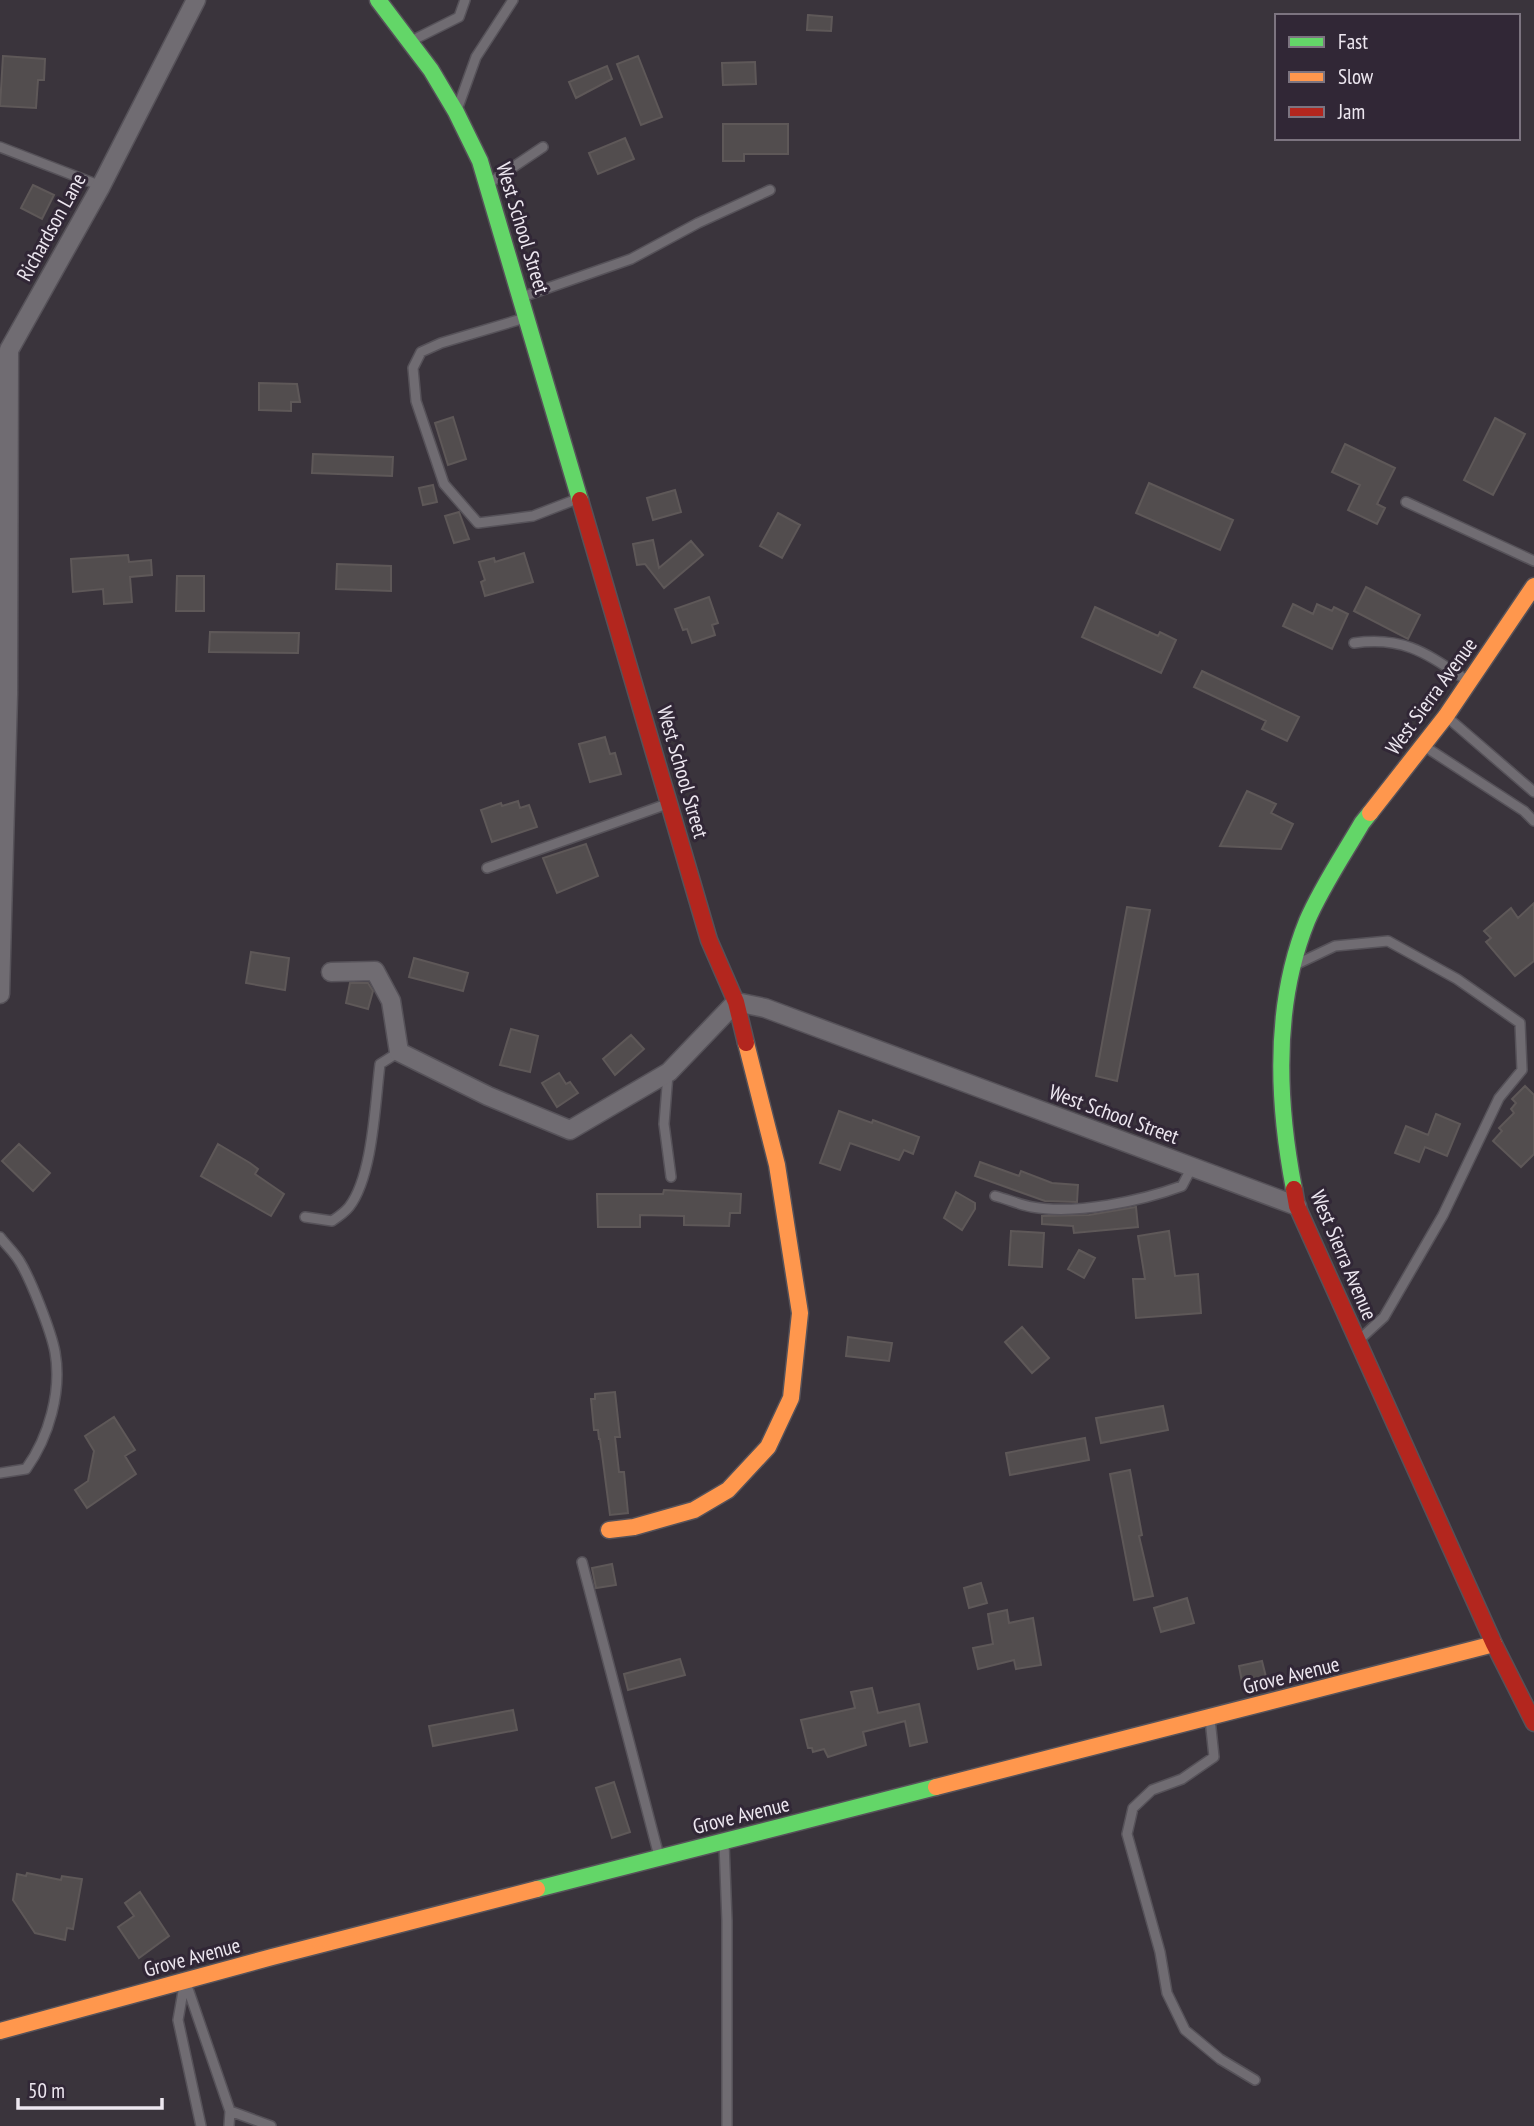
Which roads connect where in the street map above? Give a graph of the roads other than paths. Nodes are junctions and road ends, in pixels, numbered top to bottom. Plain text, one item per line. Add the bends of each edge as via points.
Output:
1 (196, 0) edge
2 (378, 0) edge
3 (466, 0) edge
4 (513, 0) edge
5 (409, 42) junction
6 (456, 112) junction
7 (0, 147) edge
8 (543, 147) dead end
9 (487, 185) junction
10 (100, 186) junction
11 (770, 190) dead end
12 (520, 298) junction
13 (526, 317) junction
14 (4, 349) edge
15 (579, 498) junction
16 (1406, 502) dead end
17 (1534, 561) edge
18 (1534, 586) edge
19 (1353, 643) dead end
20 (1469, 681) junction
21 (1446, 716) junction
22 (1423, 745) junction
23 (1534, 792) edge
24 (668, 804) junction
25 (1534, 821) edge
26 (487, 868) dead end
27 (1292, 966) junction
28 (331, 971) dead end
29 (0, 994) edge
30 (736, 1002) junction
31 (399, 1052) junction
32 (668, 1072) junction
33 (1192, 1167) junction
34 (671, 1177) dead end
35 (995, 1196) dead end
36 (1297, 1206) junction
37 (305, 1217) dead end
38 (0, 1237) edge
39 (1358, 1341) junction
40 (0, 1473) edge
41 (609, 1530) dead end
42 (582, 1562) dead end
43 (1494, 1644) junction
44 (1209, 1717) junction
45 (1534, 1723) edge
46 (724, 1841) junction
47 (659, 1858) junction
48 (185, 1980) junction
49 (0, 2031) edge
50 (1255, 2080) dead end
51 (230, 2111) junction
52 (201, 2126) edge
53 (229, 2126) edge
54 (271, 2126) edge
55 (727, 2126) edge

1 - 10 street, Richardson Lane
2 - 5 street, West School Street
3 - 5 lane via 459,17
4 - 6 lane via 476,57
5 - 6 street, West School Street
6 - 9 street, West School Street
7 - 10 lane
8 - 9 lane
9 - 12 street, West School Street
10 - 14 street, Richardson Lane
11 - 12 lane via 631,259
12 - 13 street, West School Street
13 - 15 street, West School Street
13 - 15 lane via 421,352 413,368 416,401 444,484 478,523 533,516
14 - 29 street, Richardson Lane via 8,694
15 - 24 street, West School Street
16 - 17 lane
18 - 20 street, West Sierra Avenue
19 - 20 lane via 1400,643
20 - 21 street, West Sierra Avenue
21 - 22 street, West Sierra Avenue
21 - 23 lane
22 - 25 lane
22 - 27 street, West Sierra Avenue via 1362,822 1308,919
24 - 26 lane
24 - 30 street, West School Street via 709,940
27 - 36 street, West Sierra Avenue via 1283,1020 1282,1087 1284,1138
27 - 39 lane via 1335,946 1388,941 1457,979 1520,1023 1522,1070 1499,1098 1443,1215 1384,1317
28 - 31 street via 375,971 391,1001
30 - 32 street
30 - 33 street, West School Street via 765,1008
30 - 41 street via 777,1165 800,1313 791,1398 768,1447 728,1490 694,1510
31 - 32 street via 570,1130
31 - 37 lane via 380,1064 362,1181 349,1207 332,1221
32 - 34 lane via 664,1124
33 - 35 lane via 1182,1186 1113,1204 1058,1209
33 - 36 street, West School Street
36 - 39 street, West Sierra Avenue
38 - 40 lane via 20,1262 55,1353 55,1391 37,1453 26,1469
39 - 43 street, West Sierra Avenue
42 - 47 lane
43 - 44 street, Grove Avenue
43 - 45 street, West Sierra Avenue
44 - 46 street, Grove Avenue
44 - 50 lane via 1214,1757 1182,1779 1152,1790 1133,1808 1127,1834 1167,1993 1185,2030
46 - 47 street, Grove Avenue
46 - 55 lane
47 - 48 street, Grove Avenue
48 - 49 street, Grove Avenue
48 - 51 lane
48 - 52 lane via 178,2020
51 - 53 lane
51 - 54 lane

